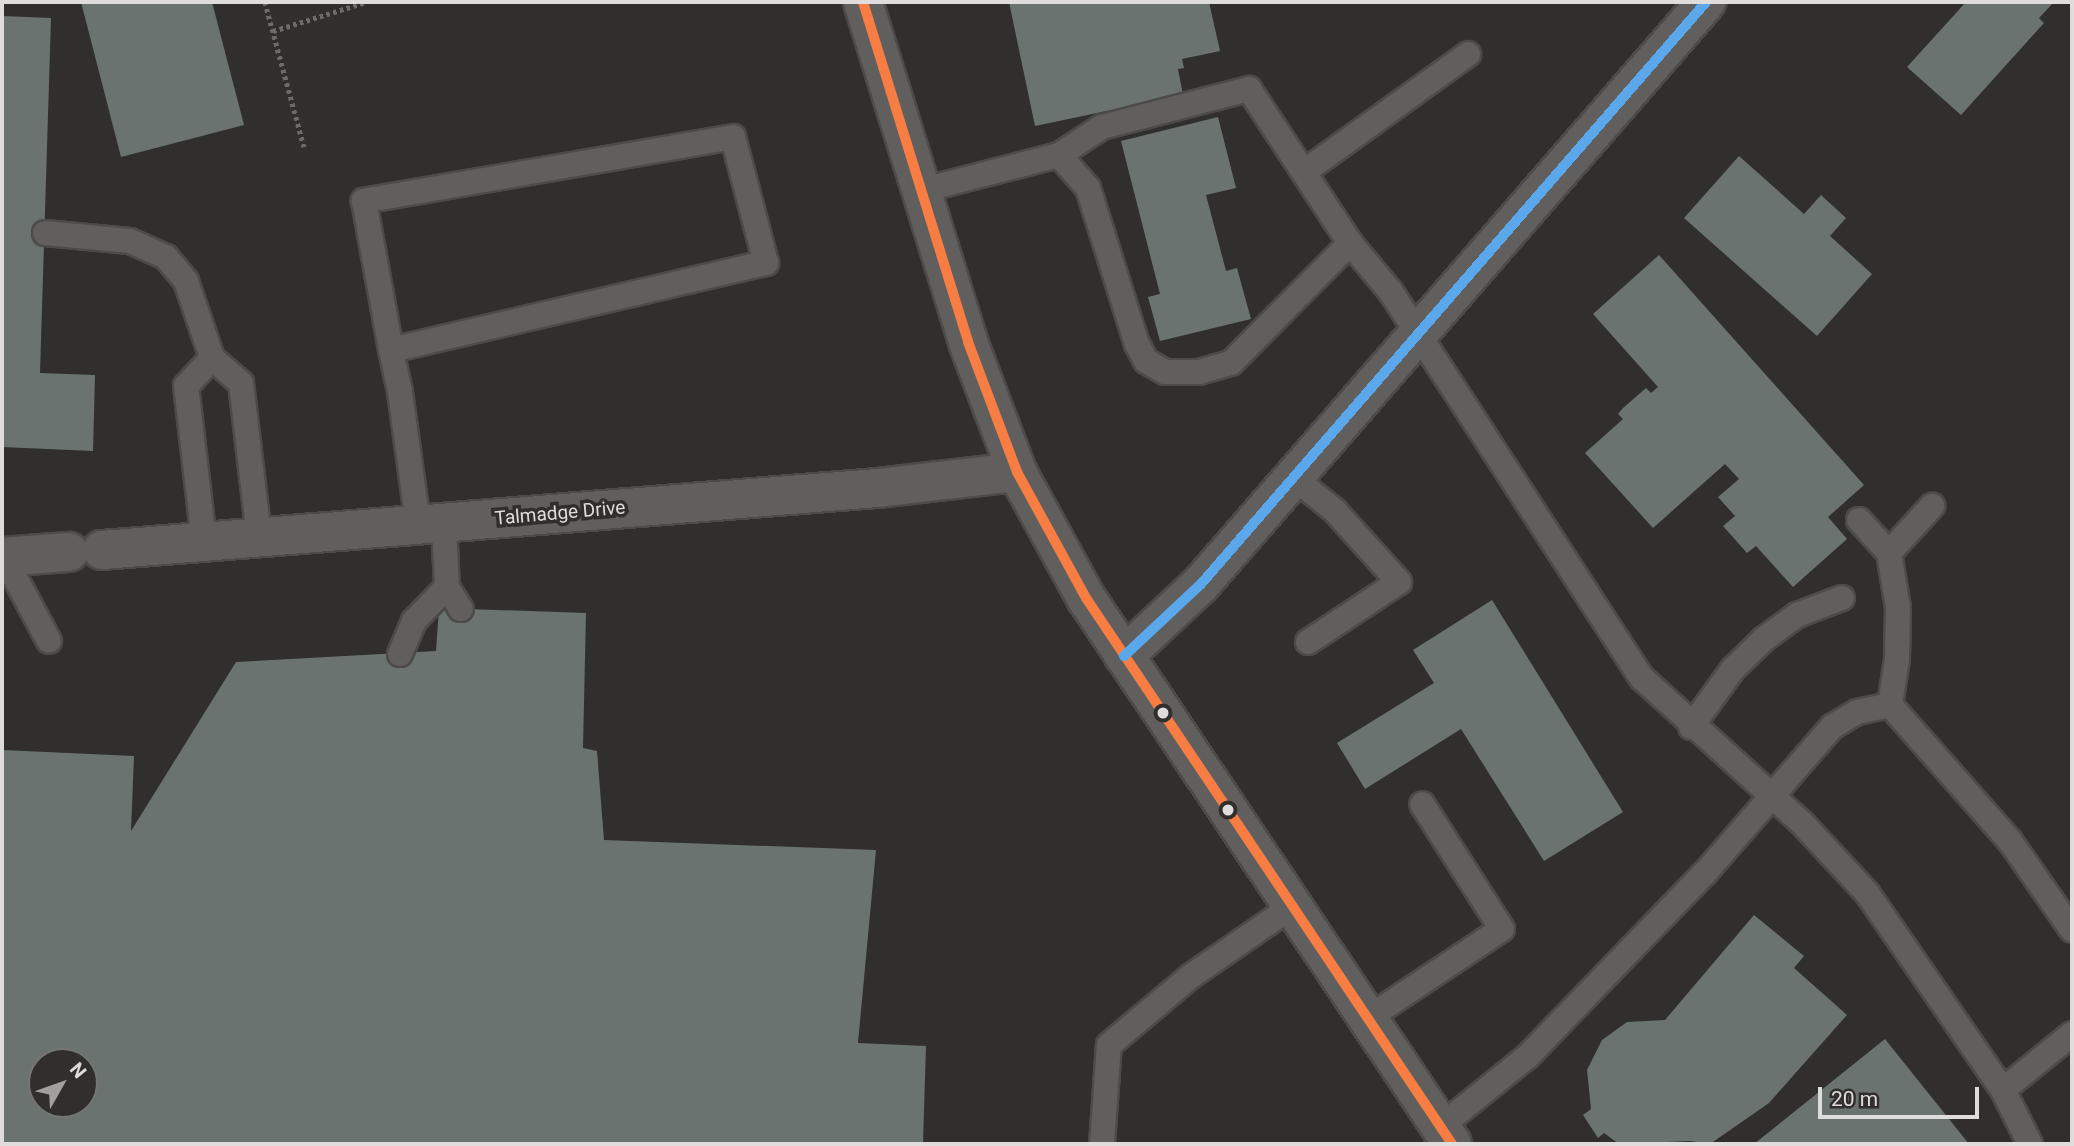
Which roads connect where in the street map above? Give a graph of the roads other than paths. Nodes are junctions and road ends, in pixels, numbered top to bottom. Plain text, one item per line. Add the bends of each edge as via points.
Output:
1 (863, 2) edge
2 (1706, 2) edge
3 (1468, 54) dead end
4 (1059, 155) junction
5 (1304, 173) junction
6 (919, 191) junction
7 (45, 233) dead end
8 (1350, 243) junction
9 (1416, 336) junction
10 (391, 350) junction
11 (212, 358) junction
12 (1017, 472) junction
13 (1294, 478) junction
14 (1933, 506) dead end
15 (1860, 520) dead end
16 (431, 523) junction
17 (258, 537) junction
18 (204, 541) junction
19 (1889, 553) junction
20 (3, 557) edge
21 (447, 587) junction
22 (1842, 598) dead end
23 (461, 609) dead end
24 (49, 641) dead end
25 (1308, 642) dead end
26 (400, 654) dead end
27 (1124, 656) junction
28 (1890, 705) junction
29 (1691, 727) junction
30 (1770, 797) junction
31 (1422, 804) dead end
32 (1290, 908) junction
33 (2072, 930) edge
34 (1365, 1020) junction
35 (2072, 1034) edge
36 (2003, 1090) junction
37 (1446, 1136) edge
38 (1101, 1144) edge
39 (2030, 1144) edge

1 - 6 street
2 - 9 street
3 - 5 lane
4 - 5 lane via 1102,127 1249,89
4 - 6 lane
4 - 8 lane via 1088,188 1137,344 1146,361 1164,372 1199,372 1231,363
5 - 8 lane
6 - 12 street
7 - 11 lane via 130,241 166,257 186,281
8 - 9 lane via 1391,292
9 - 13 street
9 - 29 lane via 1642,678
10 - 10 lane via 766,263 733,137 364,201
10 - 16 lane
11 - 17 lane via 241,383
11 - 18 lane via 186,386
12 - 16 street, Talmadge Drive via 878,488
12 - 27 street via 1086,598
13 - 25 lane via 1335,511 1399,583
13 - 27 street via 1201,584
14 - 19 lane
15 - 19 lane
16 - 17 street, Talmadge Drive
16 - 21 lane
17 - 18 street, Talmadge Drive
18 - 20 street, Talmadge Drive
19 - 28 lane via 1898,608
20 - 24 lane
21 - 23 lane
21 - 26 lane via 414,621
22 - 29 lane via 1797,615 1764,639 1733,669
27 - 32 street
28 - 30 lane via 1857,712 1832,727
28 - 33 lane via 2010,841
29 - 30 lane
30 - 36 lane via 1802,823 1867,893
30 - 37 lane via 1705,873
31 - 34 lane via 1502,929
32 - 34 street
32 - 38 lane via 1191,976 1109,1045
34 - 37 street
35 - 36 lane
36 - 39 lane

